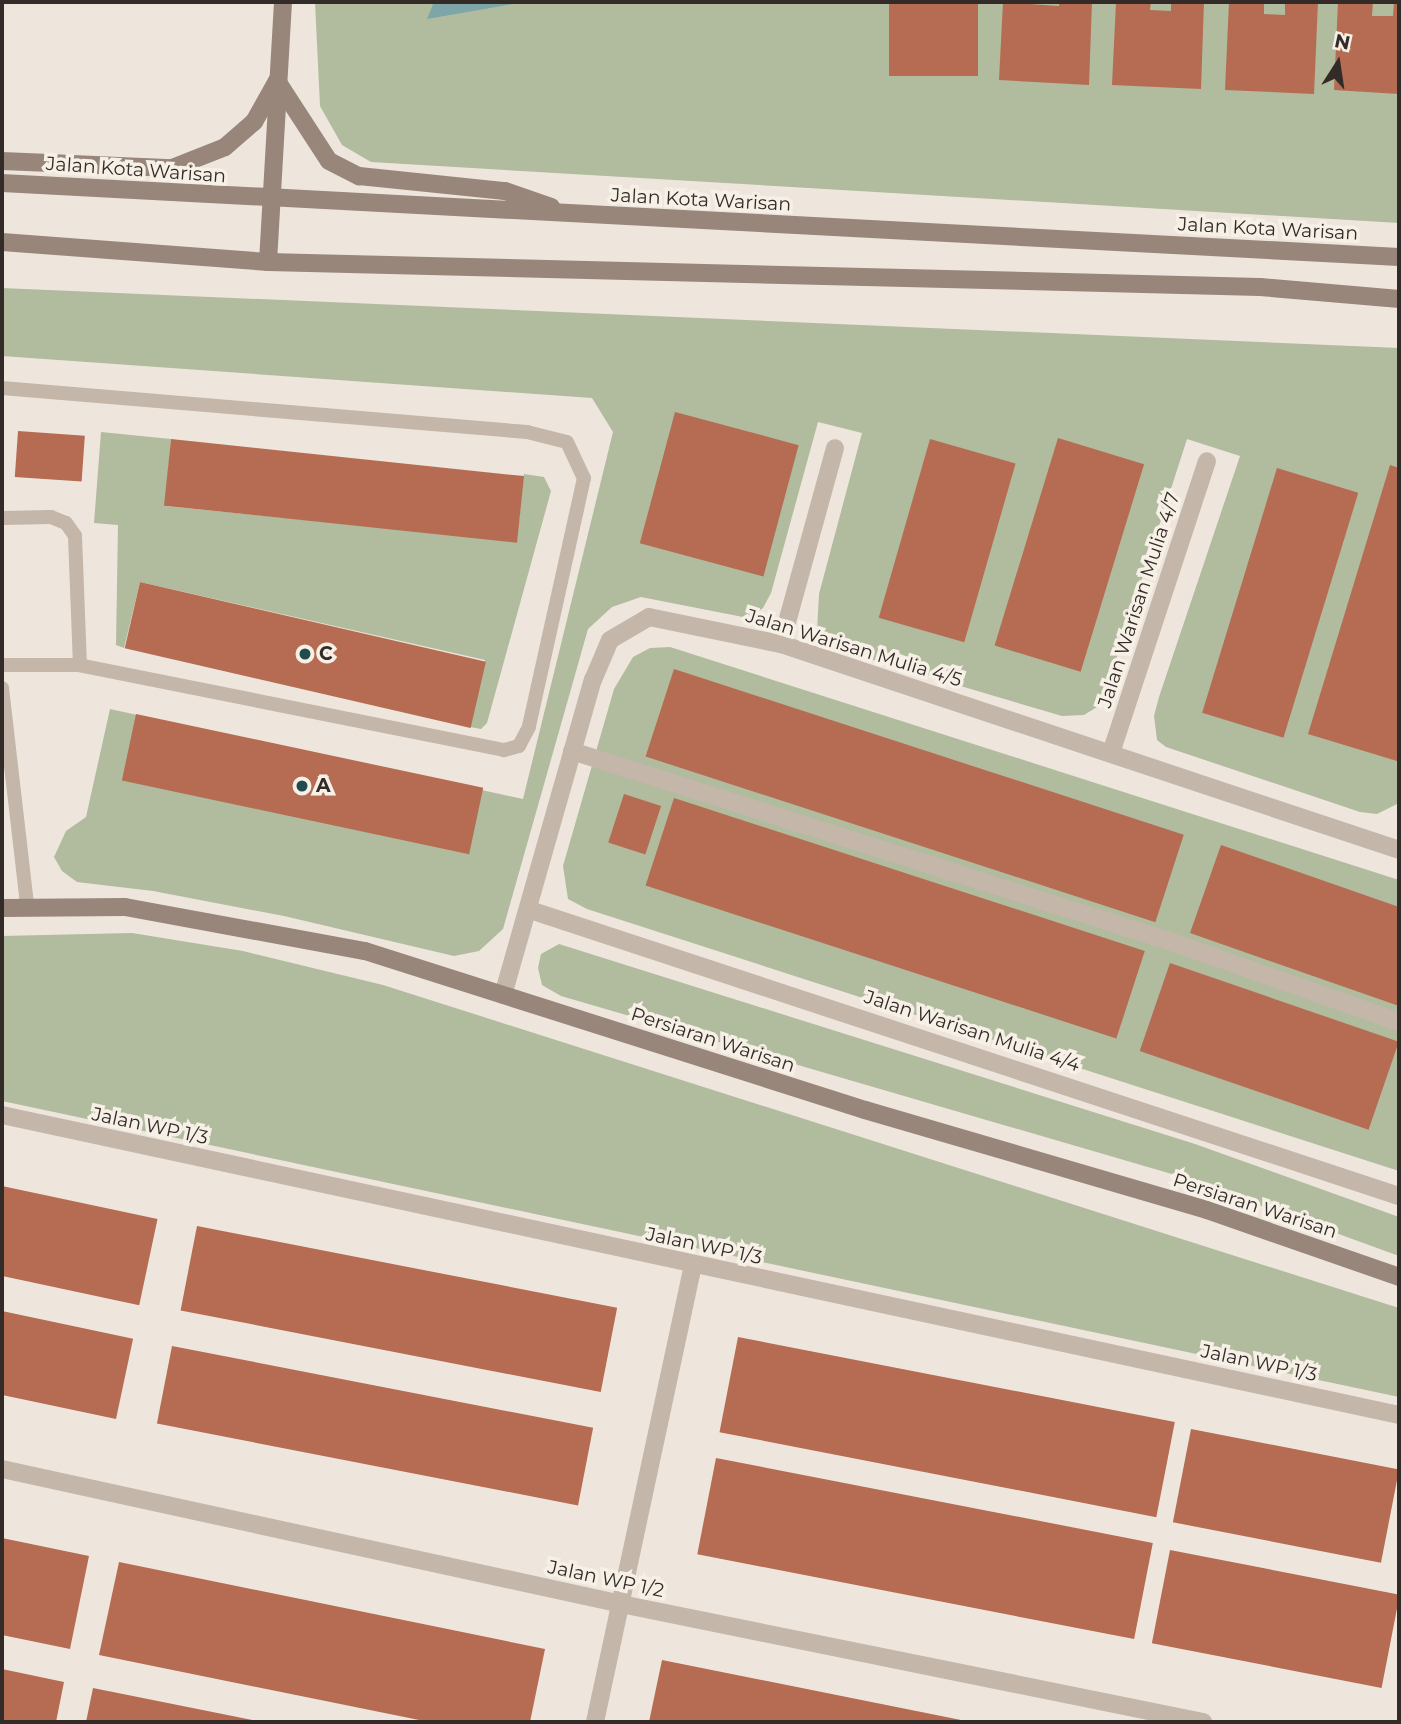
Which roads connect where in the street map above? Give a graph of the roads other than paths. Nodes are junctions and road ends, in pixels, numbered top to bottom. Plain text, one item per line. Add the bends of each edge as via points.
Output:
1 (283, 2) edge
2 (276, 80) junction
3 (2, 161) edge
4 (2, 183) edge
5 (271, 200) junction
6 (572, 215) junction
7 (2, 242) edge
8 (1399, 257) edge
9 (268, 262) junction
10 (1399, 299) edge
11 (2, 388) edge
12 (835, 448) dead end
13 (1207, 461) dead end
14 (2, 518) edge
15 (781, 644) junction
16 (2, 665) edge
17 (80, 665) junction
18 (2, 688) edge
19 (572, 751) junction
20 (1111, 753) junction
21 (1399, 850) edge
22 (27, 905) junction
23 (2, 908) edge
24 (530, 910) junction
25 (503, 995) junction
26 (1399, 1022) edge
27 (2, 1115) edge
28 (1399, 1196) edge
29 (692, 1265) junction
30 (1399, 1277) edge
31 (1399, 1415) edge
32 (2, 1469) edge
33 (621, 1604) junction
34 (595, 1722) edge
35 (1203, 1722) edge

1 - 2 street
2 - 3 street via 254,122 225,147 172,168
2 - 5 street
2 - 6 street via 329,161 359,176 505,191
4 - 5 street, Jalan Kota Warisan
5 - 6 street, Jalan Kota Warisan
5 - 9 street
6 - 8 street, Jalan Kota Warisan
7 - 9 street
9 - 10 street via 1260,287
11 - 17 lane via 527,432 567,442 583,478 529,727 519,746 504,750
12 - 15 street
13 - 20 street, Jalan Warisan Mulia 4/7
14 - 17 lane via 51,517 66,523 75,536
15 - 19 street, Jalan Warisan Mulia 4/5 via 649,617 610,640
15 - 20 street, Jalan Warisan Mulia 4/5
16 - 17 lane
18 - 22 lane
19 - 24 street, Jalan Warisan Mulia 4/5
19 - 26 street via 1166,940
20 - 21 street, Jalan Warisan Mulia 4/5
22 - 23 street, Persiaran Warisan
22 - 25 street, Persiaran Warisan via 125,907 365,951
24 - 25 street, Jalan Warisan Mulia 4/5
24 - 28 street, Jalan Warisan Mulia 4/4
25 - 30 street, Persiaran Warisan via 865,1110 1207,1210
27 - 29 street, Jalan WP 1/3
29 - 31 street, Jalan WP 1/3
29 - 33 street
32 - 33 street, Jalan WP 1/2
33 - 34 street
33 - 35 street, Jalan WP 1/2

